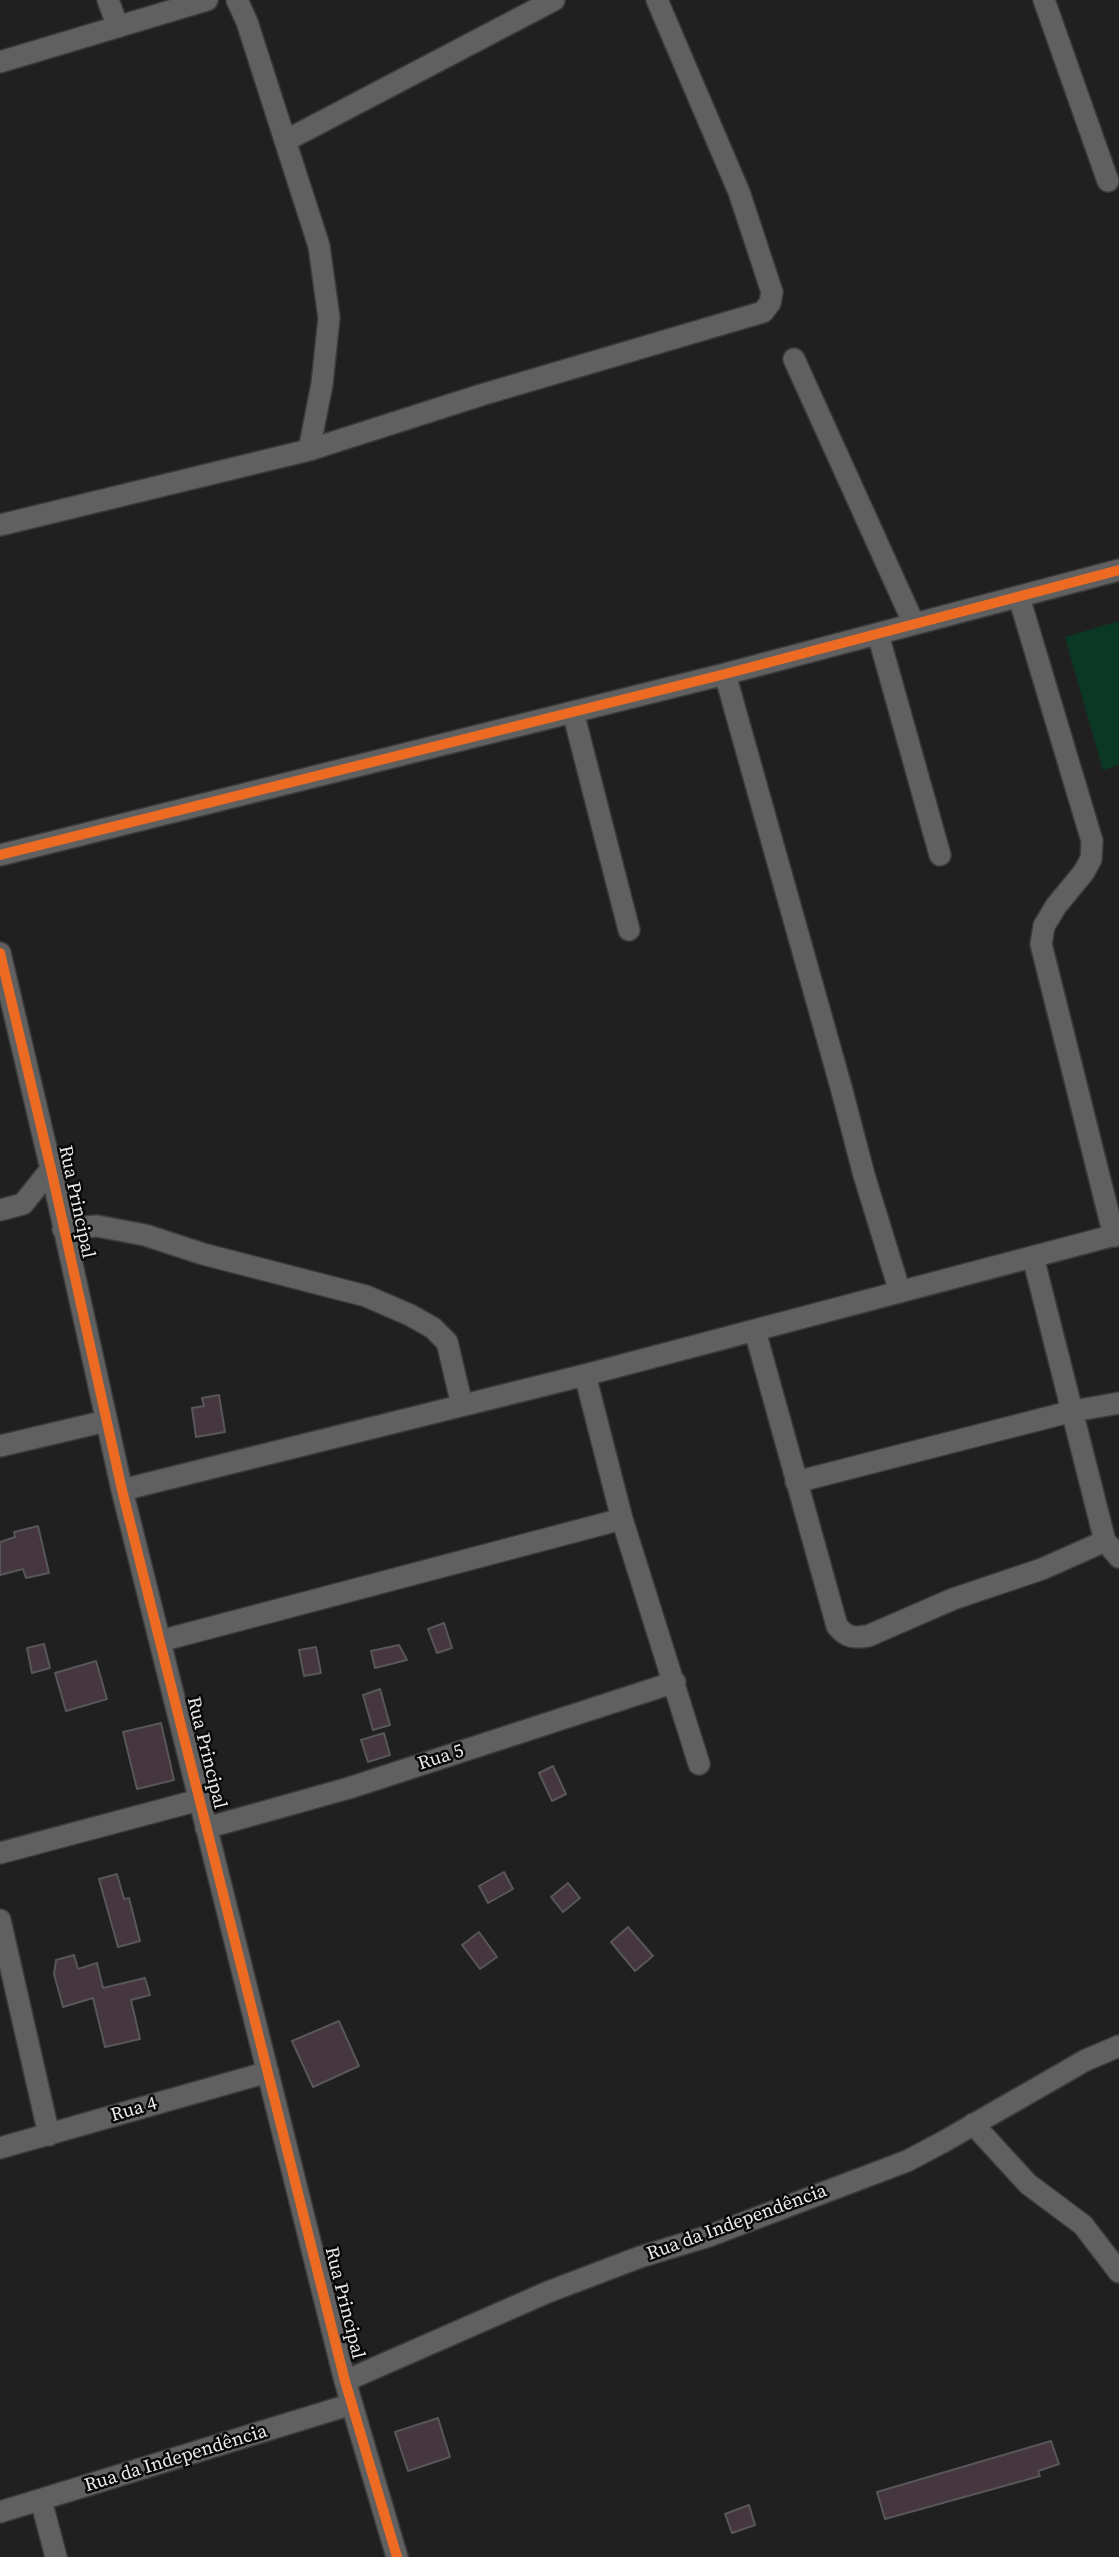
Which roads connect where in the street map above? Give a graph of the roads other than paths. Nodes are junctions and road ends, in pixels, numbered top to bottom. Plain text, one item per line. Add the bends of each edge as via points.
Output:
1 (108, 0) edge
2 (206, 0) edge
3 (237, 0) edge
4 (554, 0) edge
5 (657, 0) edge
6 (1044, 0) edge
7 (118, 27) junction
8 (0, 62) edge
9 (285, 141) junction
10 (1108, 181) dead end
11 (794, 359) dead end
12 (309, 450) junction
13 (0, 525) edge
14 (1119, 570) edge
15 (1020, 597) junction
16 (914, 624) junction
17 (878, 634) junction
18 (725, 674) junction
19 (573, 712) junction
20 (0, 855) edge
21 (940, 855) dead end
22 (629, 930) dead end
23 (0, 953) edge
24 (51, 1169) junction
25 (23, 1204) junction
26 (0, 1210) edge
27 (62, 1222) junction
28 (1116, 1235) edge
29 (1033, 1257) junction
30 (900, 1292) junction
31 (755, 1331) junction
32 (585, 1375) junction
33 (1119, 1403) edge
34 (462, 1405) junction
35 (1073, 1410) junction
36 (106, 1421) junction
37 (0, 1446) edge
38 (796, 1482) junction
39 (122, 1490) junction
40 (622, 1519) junction
41 (1112, 1549) edge
42 (159, 1641) junction
43 (675, 1682) junction
44 (699, 1765) dead end
45 (199, 1800) junction
46 (206, 1829) junction
47 (0, 1853) edge
48 (0, 1920) edge
49 (1119, 2046) edge
50 (268, 2072) junction
51 (973, 2124) junction
52 (49, 2135) junction
53 (0, 2148) edge
54 (1119, 2273) edge
55 (345, 2381) junction
56 (352, 2404) junction
57 (41, 2500) junction
58 (0, 2512) edge
59 (56, 2557) edge
60 (397, 2557) edge

1 - 7 street
2 - 7 street
3 - 9 street
4 - 9 street
5 - 12 street via 739,192 772,292 770,303 763,312
6 - 10 street
7 - 8 street
9 - 12 street via 319,246 329,318
11 - 16 street
12 - 13 street
14 - 15 street
15 - 16 street
15 - 28 street via 1091,841 1091,859 1044,926 1041,944
16 - 17 street
17 - 18 street
17 - 21 street
18 - 19 street
18 - 30 street
19 - 20 street
19 - 22 street
23 - 24 street, Rua Principal
24 - 25 street
24 - 27 street, Rua Principal
25 - 26 street
25 - 27 street
27 - 34 street via 145,1235 366,1296 410,1315 447,1342
27 - 36 street, Rua Principal
28 - 29 street
29 - 30 street
29 - 35 street
30 - 31 street
31 - 32 street
31 - 38 street
32 - 34 street
32 - 40 street
33 - 35 street
34 - 39 street
35 - 38 street
35 - 41 street
36 - 37 street
36 - 39 street, Rua Principal
38 - 41 street via 837,1626 854,1638 953,1599
39 - 42 street, Rua Principal
40 - 42 street
40 - 43 street
42 - 45 street, Rua Principal
43 - 44 street
43 - 46 street, Rua 5 via 349,1788
45 - 46 street, Rua Principal
45 - 47 street
46 - 50 street, Rua Principal
48 - 52 street
49 - 51 street, Rua da Independência
50 - 52 street, Rua 4
50 - 55 street, Rua Principal
51 - 54 street via 1028,2184 1083,2225
51 - 55 street, Rua da Independência via 906,2161 560,2288
52 - 53 street, Rua 4
55 - 56 street, Rua Principal
56 - 57 street, Rua da Independência
56 - 60 street, Rua Principal
57 - 58 street, Rua da Independência
57 - 59 street

